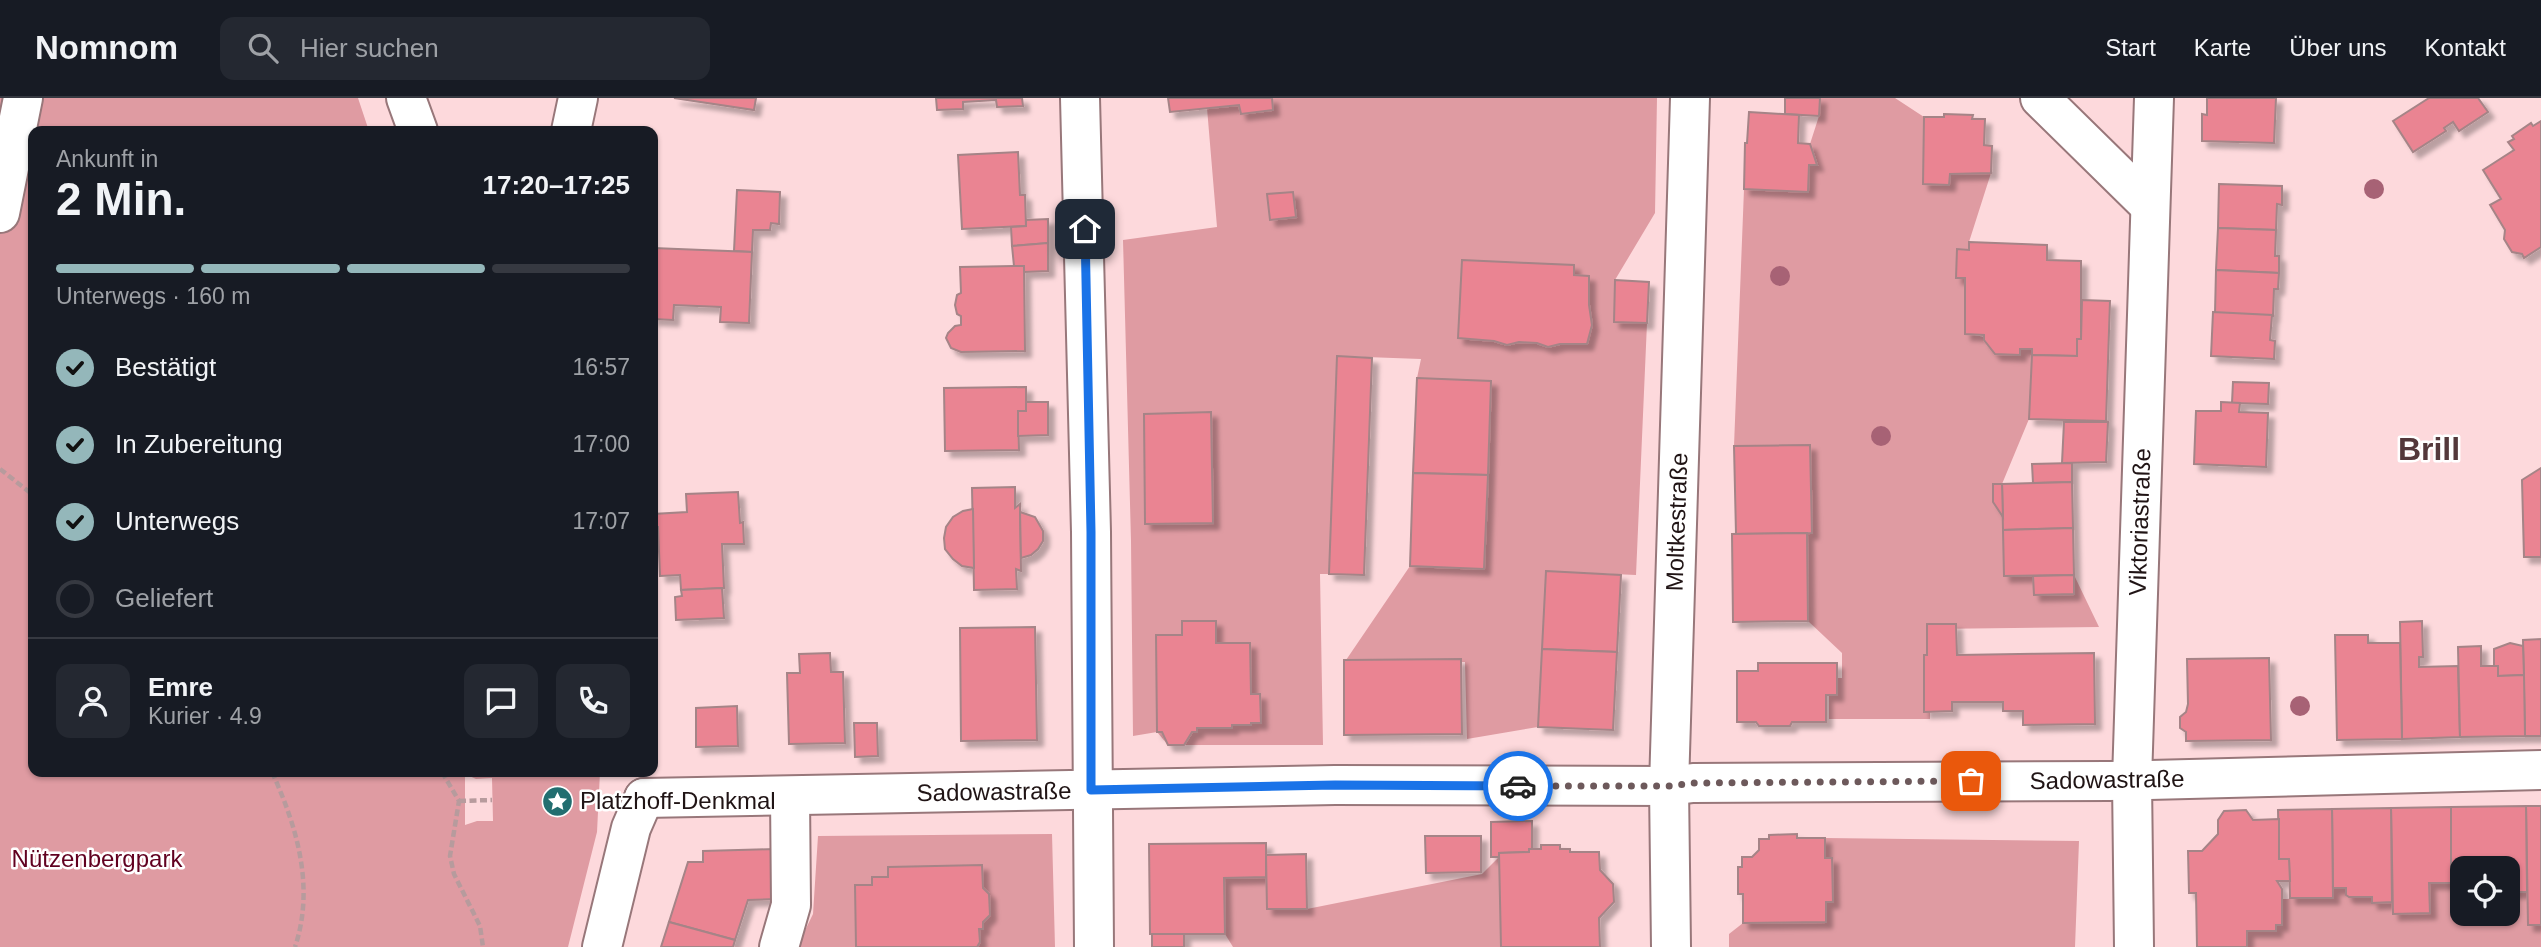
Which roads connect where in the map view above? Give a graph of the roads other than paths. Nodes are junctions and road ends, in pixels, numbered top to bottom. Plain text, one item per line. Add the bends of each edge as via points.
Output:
1 (23, 98) edge
2 (406, 98) edge
3 (578, 98) edge
4 (1080, 98) edge
5 (1690, 98) edge
6 (2040, 98) edge
7 (2154, 98) edge
8 (416, 126) edge
9 (572, 126) edge
10 (2150, 206) junction
11 (0, 213) edge
12 (2541, 769) edge
13 (2132, 780) junction
14 (639, 785) edge
15 (1669, 786) junction
16 (1091, 790) junction
17 (790, 796) junction
18 (602, 947) edge
19 (779, 947) edge
20 (1094, 947) edge
21 (1671, 947) edge
22 (2134, 947) edge

1 - 11 street
2 - 8 street
3 - 9 street
4 - 16 street
5 - 15 street, Moltkestraße
6 - 10 street
7 - 10 street, Viktoriastraße
10 - 13 street, Viktoriastraße
12 - 13 street, Sadowastraße
13 - 15 street, Sadowastraße
13 - 22 street, Viktoriastraße
14 - 17 street, Sadowastraße
14 - 18 street
15 - 16 street, Sadowastraße
15 - 21 street, Moltkestraße
16 - 17 street, Sadowastraße
16 - 20 street
17 - 19 street via 791,905

